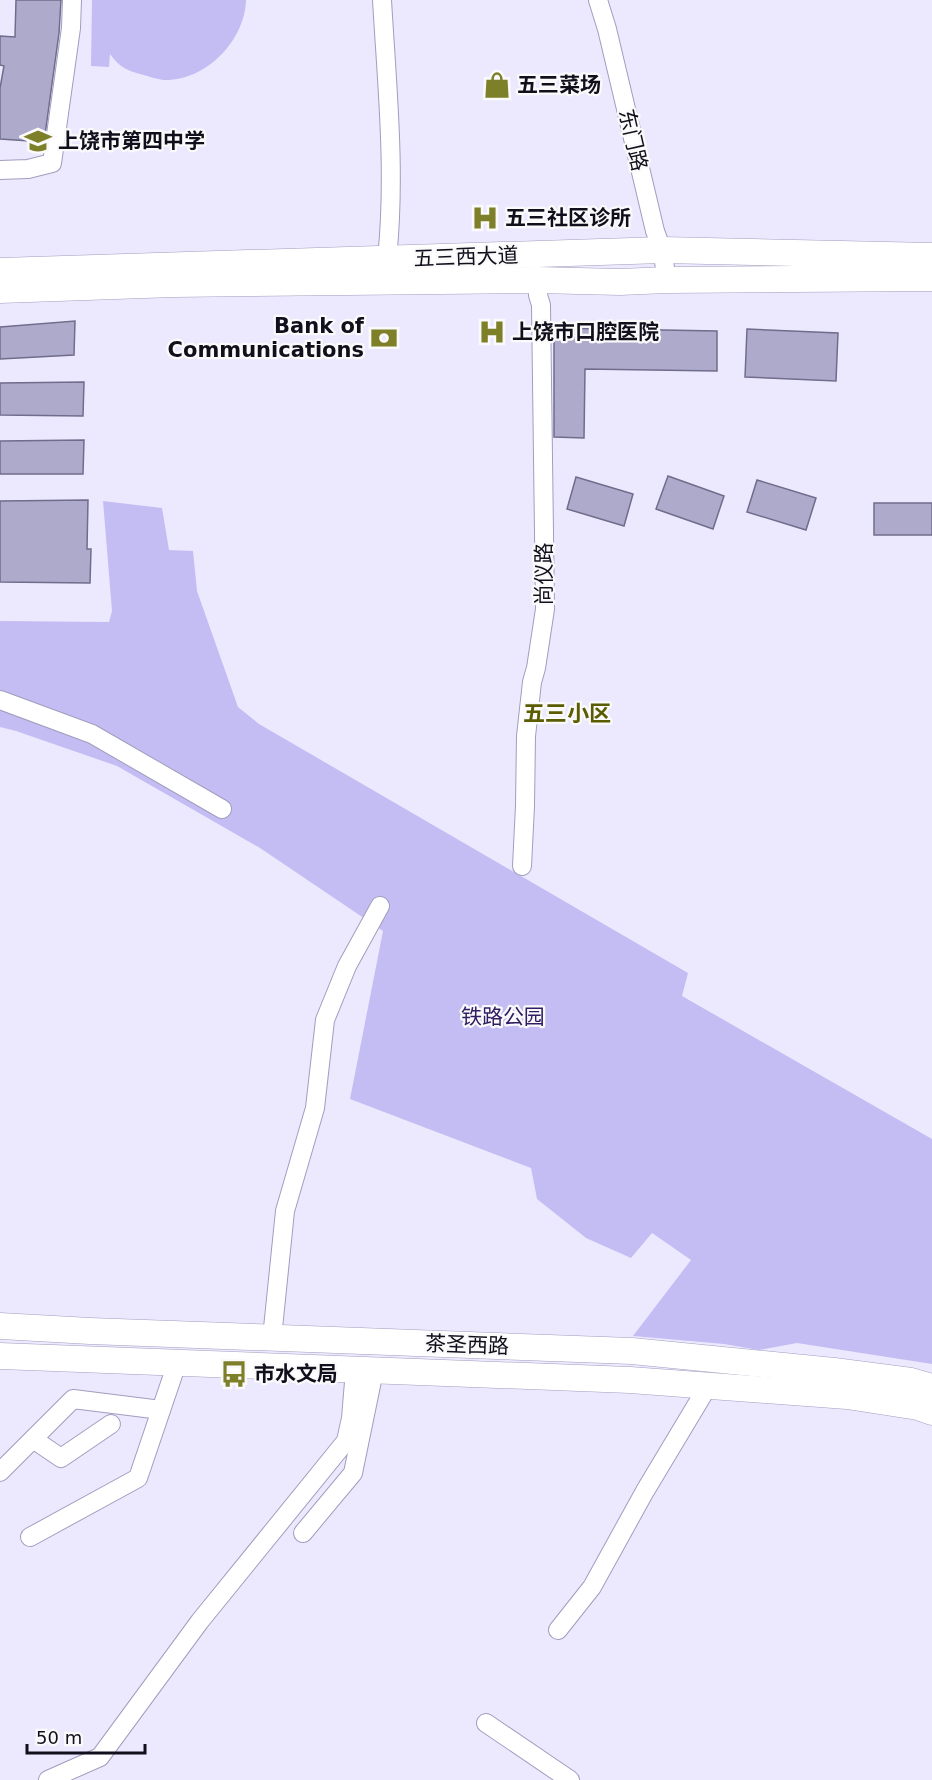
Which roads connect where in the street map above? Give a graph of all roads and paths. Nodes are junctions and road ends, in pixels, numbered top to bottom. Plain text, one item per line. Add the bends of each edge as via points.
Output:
1 (72, 0) edge
2 (381, 0) edge
3 (598, 0) edge
4 (0, 170) edge
5 (662, 250) junction
6 (932, 256) edge
7 (387, 259) junction
8 (0, 271) edge
9 (932, 278) edge
10 (537, 280) junction
11 (667, 280) junction
12 (0, 290) edge
13 (0, 700) edge
14 (222, 809) dead end
15 (522, 866) dead end
16 (380, 906) dead end
17 (0, 1326) edge
18 (272, 1338) junction
19 (0, 1356) edge
20 (177, 1363) junction
21 (365, 1370) junction
22 (708, 1386) junction
23 (932, 1387) edge
24 (161, 1410) junction
25 (932, 1412) edge
26 (111, 1424) dead end
27 (33, 1439) junction
28 (0, 1472) edge
29 (303, 1533) dead end
30 (30, 1537) dead end
31 (558, 1630) dead end
32 (486, 1723) dead end
33 (48, 1780) edge
34 (570, 1780) edge

1 - 4 street via 52,163
2 - 7 street via 391,134
3 - 5 street, 东门路
5 - 6 main road, 五三西大道
5 - 7 main road, 五三西大道
5 - 11 street, 东门路
7 - 8 main road, 五三西大道
9 - 11 main road, 五三西大道
10 - 11 main road, 五三西大道
10 - 12 main road, 五三西大道
10 - 15 street, 尚仪路 via 541,305 545,609 526,736
13 - 14 street via 92,734
16 - 18 street via 347,966 325,1020 315,1108 285,1210
17 - 18 main road, 茶圣西路
18 - 23 main road, 茶圣西路 via 632,1351 834,1371
19 - 20 main road, 茶圣西路
20 - 21 main road, 茶圣西路
20 - 24 street
21 - 22 main road, 茶圣西路
21 - 29 street via 353,1473
21 - 33 street via 346,1441 200,1621 100,1757
22 - 25 main road, 茶圣西路 via 847,1396
22 - 31 street via 592,1587
24 - 27 street via 73,1399
24 - 30 street via 138,1478
26 - 27 street via 61,1458
27 - 28 street
32 - 34 street

